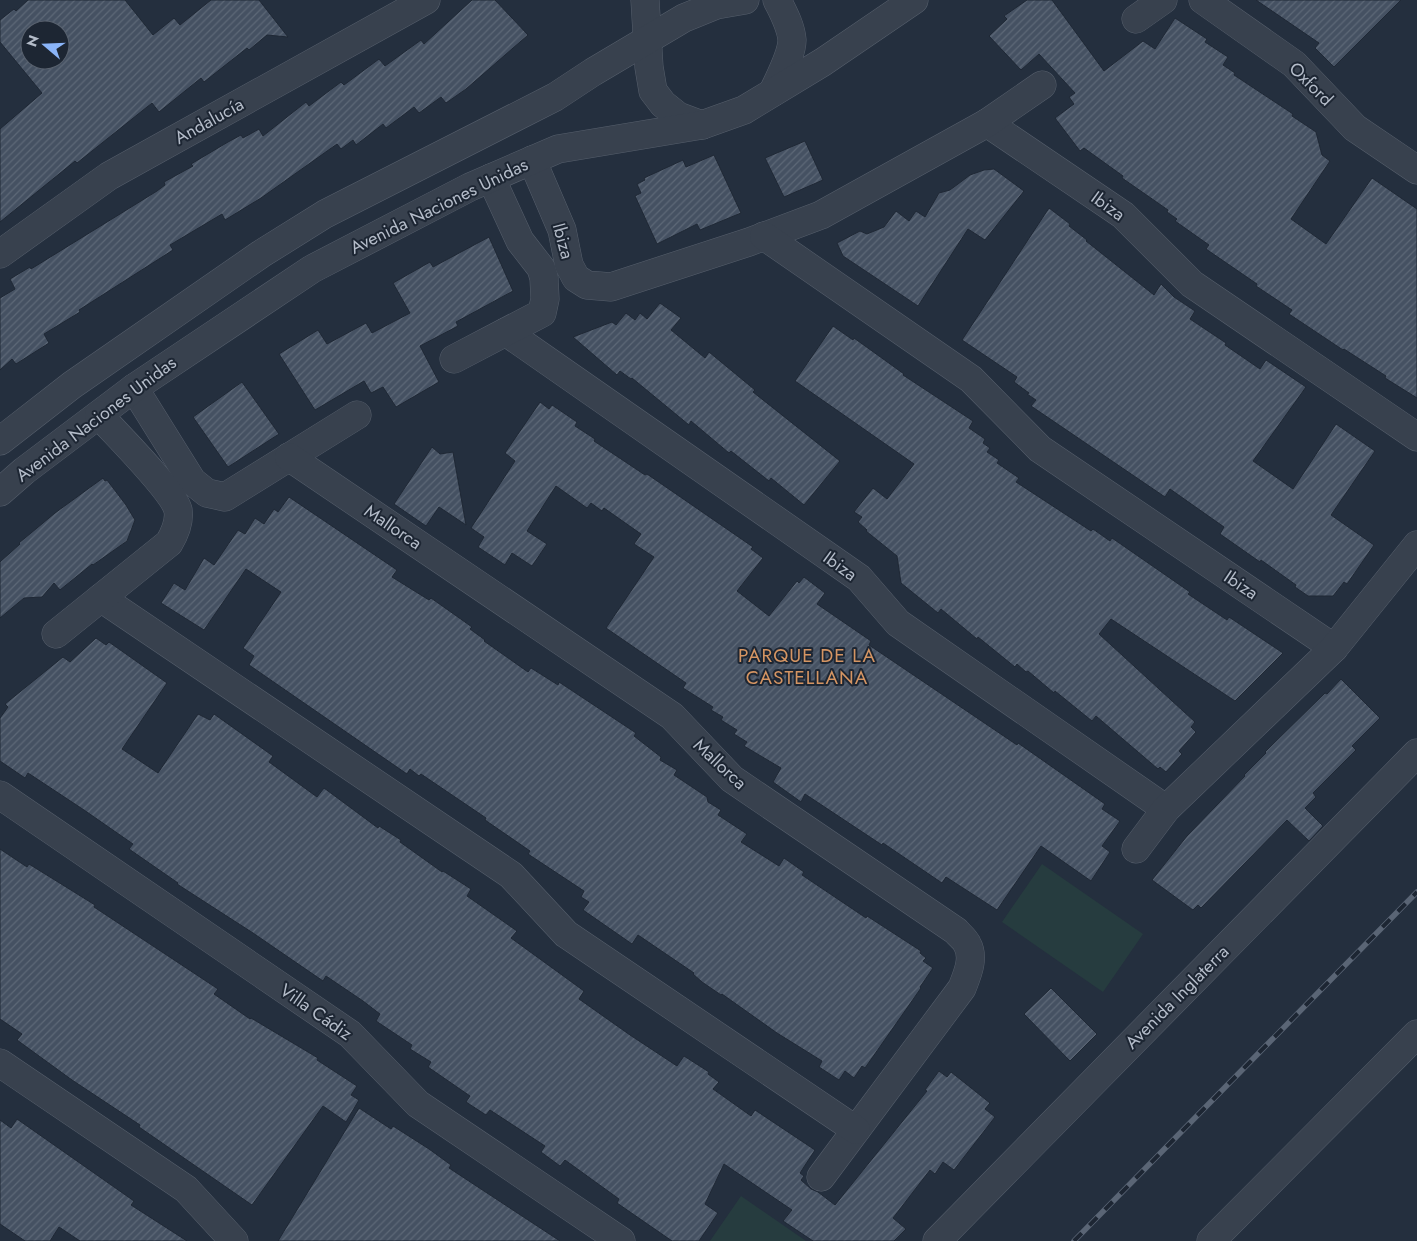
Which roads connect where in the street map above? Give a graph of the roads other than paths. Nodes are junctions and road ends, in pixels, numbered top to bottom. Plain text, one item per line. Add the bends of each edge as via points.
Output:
1 (426, 0) edge
2 (644, 0) edge
3 (745, 0) edge
4 (777, 0) edge
5 (914, 0) edge
6 (1163, 0) edge
7 (1203, 0) edge
8 (1136, 19) dead end
9 (648, 40) junction
10 (1042, 85) dead end
11 (773, 92) junction
12 (987, 123) junction
13 (702, 125) junction
14 (532, 160) junction
15 (1417, 170) edge
16 (491, 178) junction
17 (355, 198) junction
18 (377, 234) junction
19 (764, 236) junction
20 (0, 254) edge
21 (506, 332) junction
22 (454, 359) dead end
23 (134, 388) junction
24 (37, 411) junction
25 (357, 415) dead end
26 (98, 416) junction
27 (1417, 437) edge
28 (0, 441) edge
29 (61, 444) junction
30 (289, 457) junction
31 (0, 492) edge
32 (1417, 545) edge
33 (101, 598) junction
34 (56, 634) dead end
35 (1334, 648) junction
36 (1417, 753) edge
37 (0, 795) edge
38 (1166, 809) junction
39 (1136, 849) dead end
40 (1417, 1034) edge
41 (0, 1063) edge
42 (856, 1130) junction
43 (821, 1176) dead end
44 (234, 1241) edge
45 (621, 1241) edge
46 (937, 1241) edge
47 (1211, 1241) edge

1 - 20 street, Andalucía via 109,176
2 - 9 street
3 - 9 street via 716,5 684,18
4 - 11 street via 792,41
5 - 11 street, Avenida Naciones Unidas
6 - 8 street
7 - 15 street, Oxford via 1294,64 1355,128
9 - 13 street via 653,91 678,116
9 - 17 street via 555,97
10 - 12 street, Ibiza
11 - 13 street, Avenida Naciones Unidas via 744,110
12 - 19 street, Ibiza via 822,215
12 - 27 street, Ibiza via 1123,215 1192,284
13 - 14 street, Avenida Naciones Unidas via 558,149
14 - 16 street, Avenida Naciones Unidas
14 - 19 street, Ibiza via 562,230 569,265 576,278 587,285 611,287
16 - 18 street, Avenida Naciones Unidas
16 - 21 street, Ibiza via 520,242 541,268 544,278 542,313
17 - 18 street
17 - 24 street via 261,254
18 - 23 street, Avenida Naciones Unidas via 312,269
19 - 35 street, Ibiza via 971,379 1040,449
21 - 22 street, Ibiza
21 - 38 street, Ibiza via 859,578 898,623
23 - 26 street, Avenida Naciones Unidas
23 - 30 street via 192,481 207,493 225,497
24 - 28 street
24 - 29 street
25 - 30 street
26 - 29 street, Avenida Naciones Unidas
26 - 33 street via 147,468 173,499 178,510 178,523 169,543
29 - 31 street, Avenida Naciones Unidas
30 - 42 street, Mallorca via 672,716 732,780 956,931 968,944 971,956 962,988
32 - 35 street
33 - 34 street
33 - 42 street via 511,875 566,934
35 - 38 street
36 - 46 street, Avenida Inglaterra
37 - 45 street, Villa Cádiz via 350,1034 418,1104
38 - 39 street
40 - 47 street
41 - 44 street via 186,1190
42 - 43 street, Mallorca

